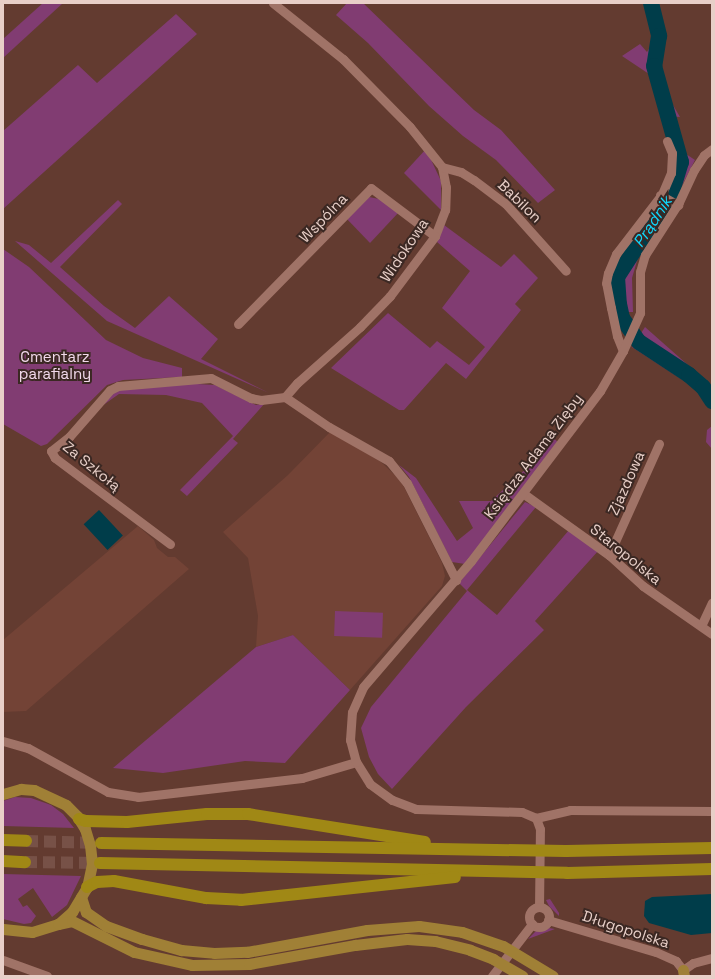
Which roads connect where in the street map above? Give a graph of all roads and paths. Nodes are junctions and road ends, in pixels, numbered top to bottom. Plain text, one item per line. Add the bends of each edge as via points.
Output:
1 (273, 3) edge
2 (667, 141) dead end
3 (712, 149) edge
4 (442, 167) junction
5 (662, 196) junction
6 (675, 204) junction
7 (435, 236) junction
8 (566, 271) dead end
9 (238, 324) dead end
10 (624, 349) junction
11 (286, 397) junction
12 (659, 444) dead end
13 (524, 494) junction
14 (170, 544) dead end
15 (610, 555) junction
16 (456, 580) junction
17 (712, 602) edge
18 (701, 626) junction
19 (712, 634) edge
20 (3, 741) edge
21 (356, 762) junction
22 (3, 794) edge
23 (712, 811) edge
24 (536, 818) junction
25 (79, 819) junction
26 (3, 840) edge
27 (26, 841) tunnel mouth
28 (101, 842) tunnel mouth
29 (712, 848) edge
30 (463, 850) junction
31 (3, 861) edge
32 (25, 862) tunnel mouth
33 (100, 863) tunnel mouth
34 (712, 869) edge
35 (515, 872) junction
36 (84, 892) junction
37 (539, 907) junction
38 (548, 920) junction
39 (58, 924) junction
40 (532, 924) junction
41 (3, 929) edge
42 (712, 958) edge
43 (3, 960) edge
44 (519, 973) edge
45 (684, 973) edge
46 (47, 976) edge
47 (492, 976) edge
48 (553, 976) edge

1 - 4 street, Widokowa via 352,67 430,149
2 - 5 street via 672,153 671,173
3 - 6 street, Księdza Adama Zięby via 704,155
4 - 7 street, Widokowa via 446,187 445,210
4 - 8 street, Babilon via 461,172 504,203
5 - 6 street
5 - 10 street via 616,254 608,273 606,283 611,308 617,336
6 - 10 street, Księdza Adama Zięby via 645,255 640,272 640,313
7 - 9 street, Wspólna via 371,188
7 - 11 street, Widokowa via 375,314 296,383
10 - 13 street, Księdza Adama Zięby via 600,391
11 - 14 street, Za Szkołą via 261,400 251,398 210,378 118,386 110,390 69,437 51,451 55,458
11 - 16 street via 330,427 389,461 407,483
12 - 15 street, Zjazdowa
13 - 15 street, Staropolska
13 - 16 street, Księdza Adama Zięby
15 - 18 street, Staropolska via 643,586
16 - 21 street, Księdza Adama Zięby via 360,693 350,723 350,740
17 - 18 street
18 - 19 street, Staropolska
20 - 21 street via 28,748 108,792 138,797 302,778
21 - 24 street via 377,790 401,805 428,810 522,812
22 - 25 main road via 21,788 42,793 66,805
23 - 24 street via 570,810
24 - 37 street via 540,836
25 - 30 highway via 127,822 207,814 248,814
25 - 36 main road via 87,836 91,854
26 - 27 highway
28 - 30 highway
29 - 30 highway
31 - 32 highway
33 - 35 highway
34 - 35 highway
35 - 36 highway via 241,900 206,898 114,881 97,882
36 - 39 main road via 72,912
36 - 48 main road via 86,912 106,926 163,946 196,952 247,952 367,930 407,926 462,932 503,946
37 - 38 street via 547,911
37 - 40 street via 530,913
38 - 40 street via 541,926
38 - 45 street, Długopolska via 656,952 676,961
39 - 41 main road via 32,932
39 - 44 main road via 72,921 134,952 192,965 249,964 355,945 407,939 453,945 493,958
40 - 47 street
42 - 45 street, Długopolska via 693,963
43 - 46 street

